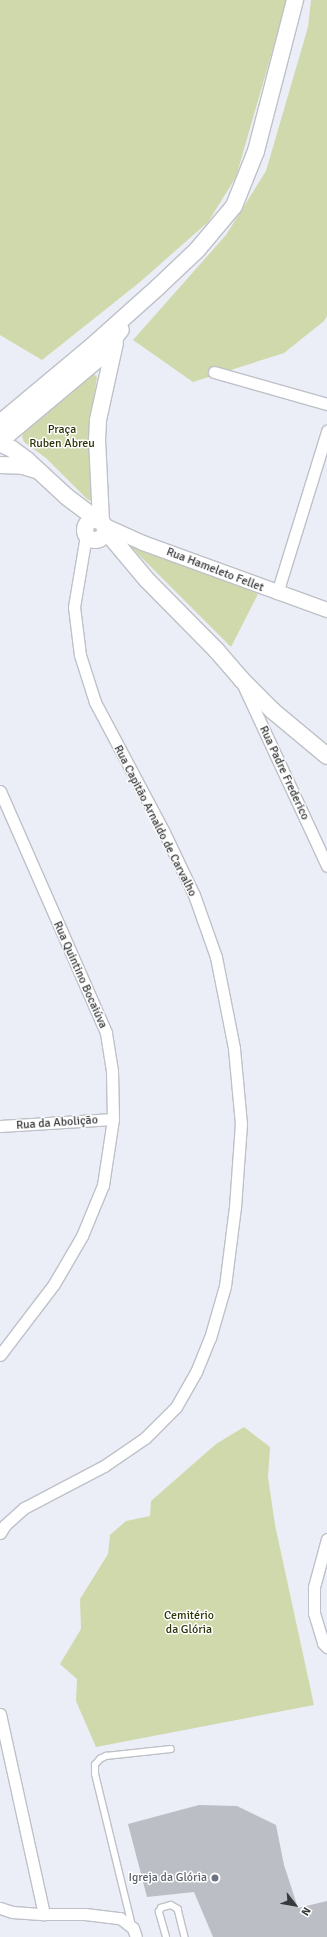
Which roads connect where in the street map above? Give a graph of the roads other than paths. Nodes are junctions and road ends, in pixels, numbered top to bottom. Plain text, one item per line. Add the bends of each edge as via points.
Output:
1 (295, 0) edge
2 (142, 302) junction
3 (116, 337) junction
4 (214, 372) dead end
5 (327, 404) edge
6 (0, 423) edge
7 (327, 431) edge
8 (0, 447) edge
9 (0, 465) edge
10 (39, 471) junction
11 (97, 529) junction
12 (277, 593) junction
13 (327, 610) edge
14 (241, 679) junction
15 (327, 756) edge
16 (0, 791) edge
17 (327, 866) edge
18 (113, 1119) junction
19 (0, 1126) edge
20 (0, 1356) edge
21 (0, 1533) edge
22 (327, 1538) edge
23 (327, 1647) edge
24 (0, 1714) edge
25 (171, 1749) dead end
26 (0, 1908) edge
27 (44, 1914) junction
28 (135, 1933) edge
29 (166, 1937) edge
30 (185, 1937) edge

1 - 2 main road via 256,151 234,206 198,250
2 - 3 main road
2 - 6 main road
3 - 8 main road via 98,359
3 - 11 main road via 98,420
4 - 5 street
7 - 12 street
8 - 10 main road via 12,449
9 - 10 main road via 23,466
10 - 11 main road
11 - 12 street, Rua Hameleto Fellet via 143,542
11 - 14 main road via 132,562
11 - 21 street, Rua Capitão Arnaldo de Carvalho via 74,607 80,654 95,702 164,832 194,895 216,957 234,1048 241,1124 235,1207 225,1286 210,1338 196,1372 176,1407 145,1438 104,1466 24,1508
12 - 13 street, Rua Hameleto Fellet
14 - 15 main road via 273,711
14 - 17 street, Rua Padre Frederico
16 - 18 street, Rua Quintino Bocaiúva via 106,1033 112,1070
18 - 19 street, Rua da Abolição
18 - 20 street, Rua Quintino Bocaiúva via 102,1185 82,1236 54,1284
22 - 23 street via 314,1587 314,1613 323,1643
24 - 27 street
25 - 28 lane via 106,1756 95,1765 95,1774
26 - 27 street via 12,1912
27 - 28 street via 85,1914 120,1918
29 - 30 lane via 159,1912 161,1908 171,1906 178,1909

